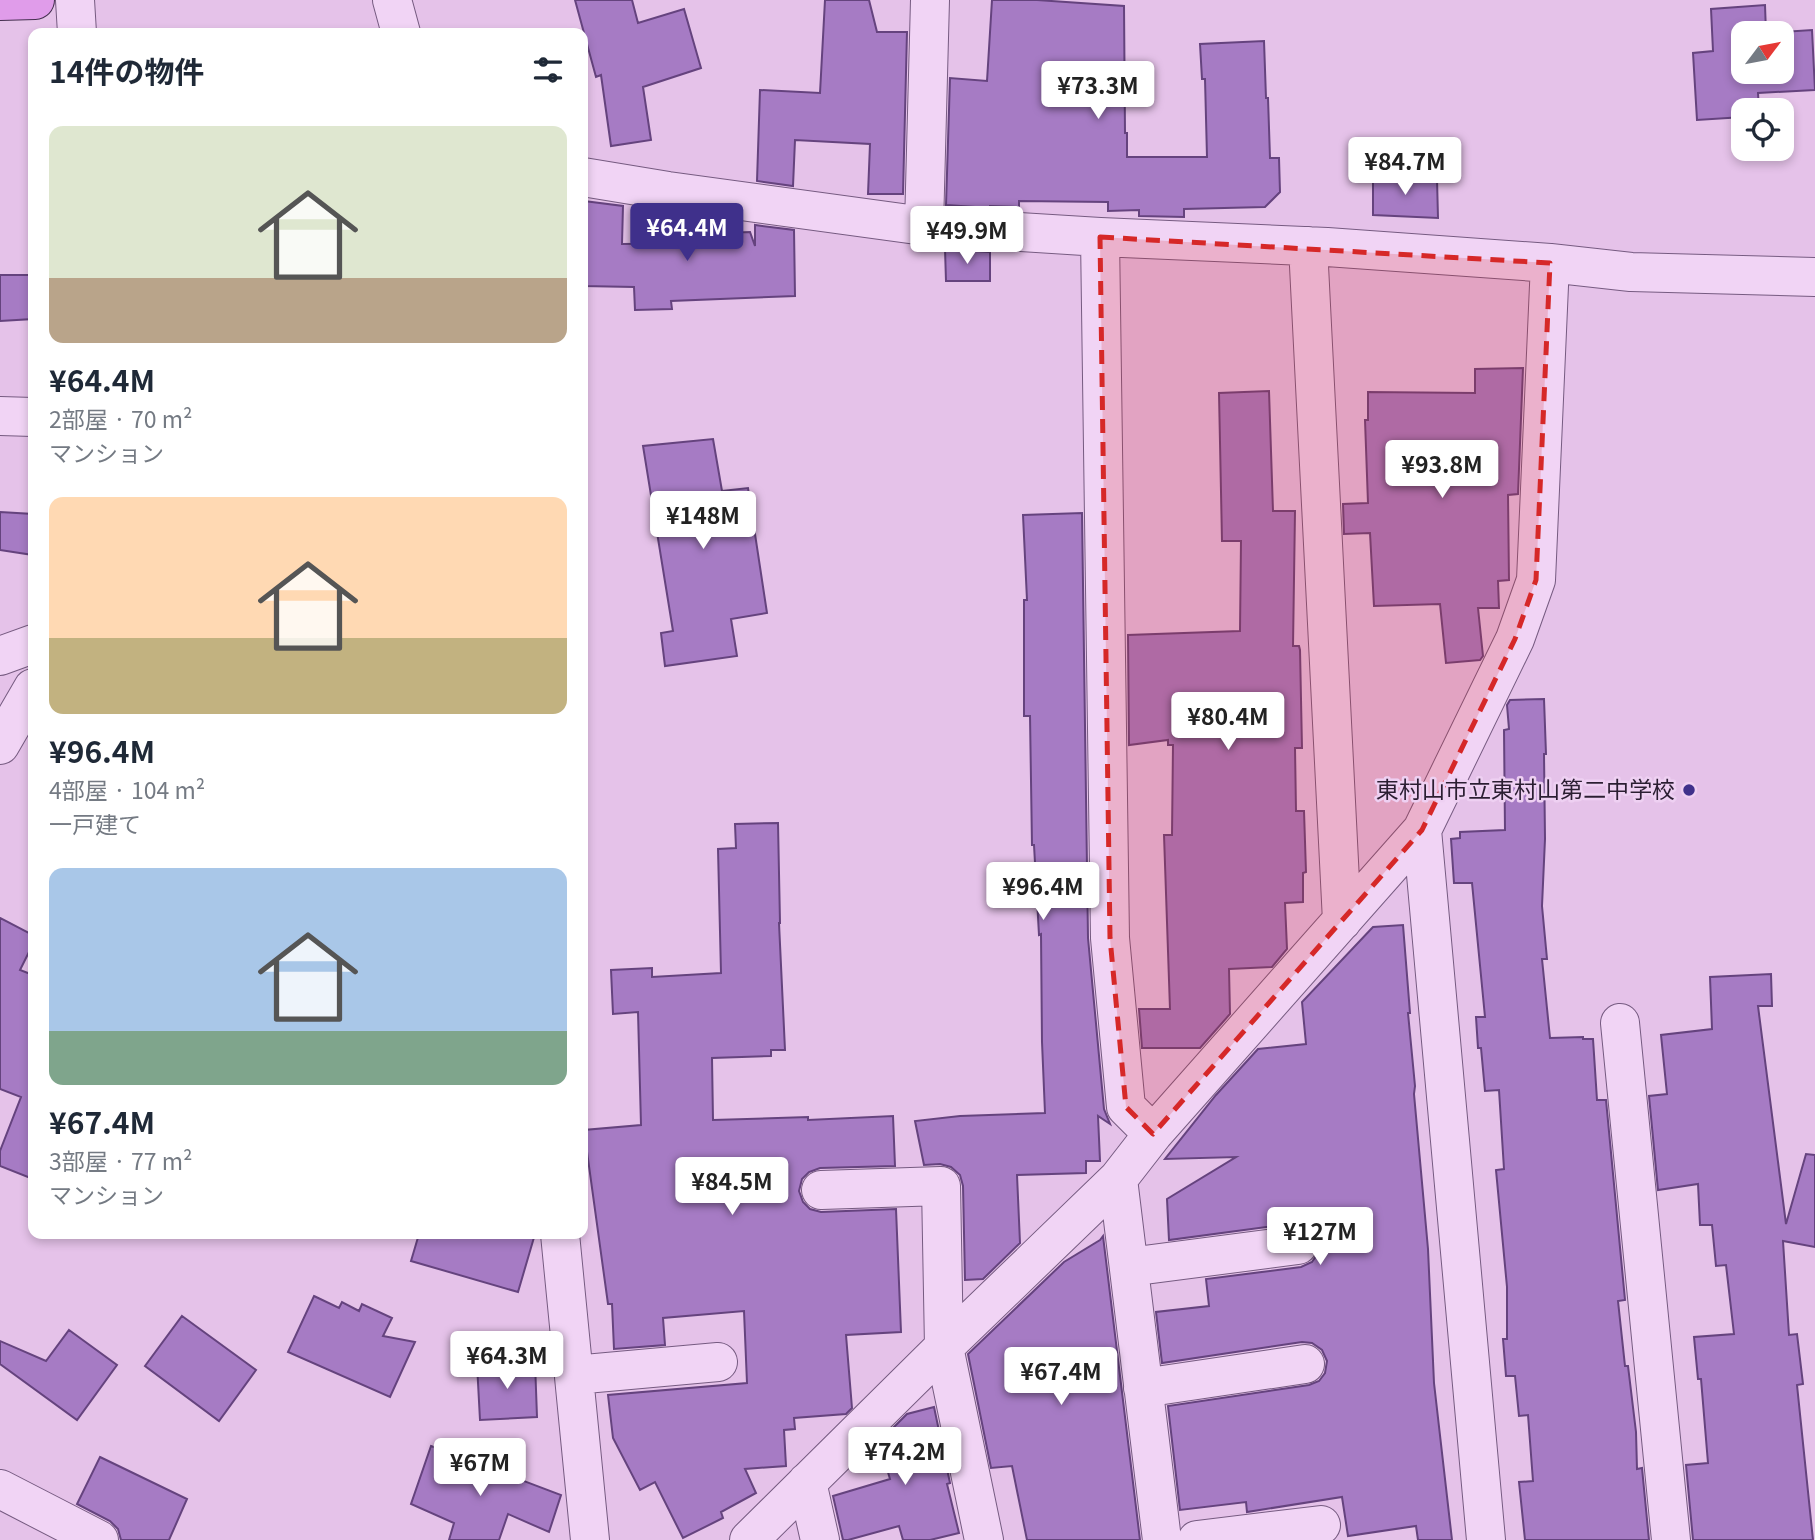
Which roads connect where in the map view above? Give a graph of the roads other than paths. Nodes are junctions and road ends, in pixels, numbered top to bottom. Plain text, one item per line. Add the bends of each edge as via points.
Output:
1 (35, 0) edge
2 (75, 0) edge
3 (392, 0) edge
4 (930, 0) edge
5 (0, 1) edge
6 (77, 28) edge
7 (400, 28) edge
8 (588, 178) edge
9 (924, 226) junction
10 (1100, 237) junction
11 (1308, 246) junction
12 (1550, 263) junction
13 (1815, 277) edge
14 (0, 416) edge
15 (28, 417) edge
16 (28, 646) edge
17 (0, 656) edge
18 (28, 697) edge
19 (0, 745) edge
20 (1422, 830) junction
21 (1342, 921) junction
22 (1620, 1023) dead end
23 (1153, 1135) junction
24 (1118, 1179) junction
25 (821, 1190) dead end
26 (560, 1239) edge
27 (1298, 1245) dead end
28 (1129, 1267) junction
29 (944, 1348) junction
30 (718, 1362) dead end
31 (1305, 1364) dead end
32 (574, 1375) junction
33 (1143, 1388) junction
34 (807, 1482) junction
35 (0, 1489) edge
36 (1321, 1525) dead end
37 (97, 1540) edge
38 (590, 1540) edge
39 (749, 1540) edge
40 (820, 1540) edge
41 (984, 1540) edge
42 (1162, 1540) edge
43 (1197, 1540) edge
44 (1486, 1540) edge
45 (1671, 1540) edge

1 - 5 main road
2 - 6 street
3 - 7 street
4 - 9 street
8 - 9 street
9 - 10 street
10 - 11 street
10 - 23 street via 1110,938 1126,1107
11 - 12 street
11 - 21 street
12 - 13 street via 1631,272
12 - 20 street via 1536,580 1515,639
14 - 15 street
16 - 17 street
18 - 19 street
20 - 21 street
20 - 44 street
21 - 23 street
22 - 45 street
23 - 24 street
24 - 28 street
24 - 29 street
25 - 29 street via 940,1186
26 - 32 street
27 - 28 street
28 - 33 street
29 - 34 street
29 - 41 street
30 - 32 street
31 - 33 street
32 - 38 street
33 - 42 street
34 - 39 street
34 - 40 street
35 - 37 street
36 - 43 street

